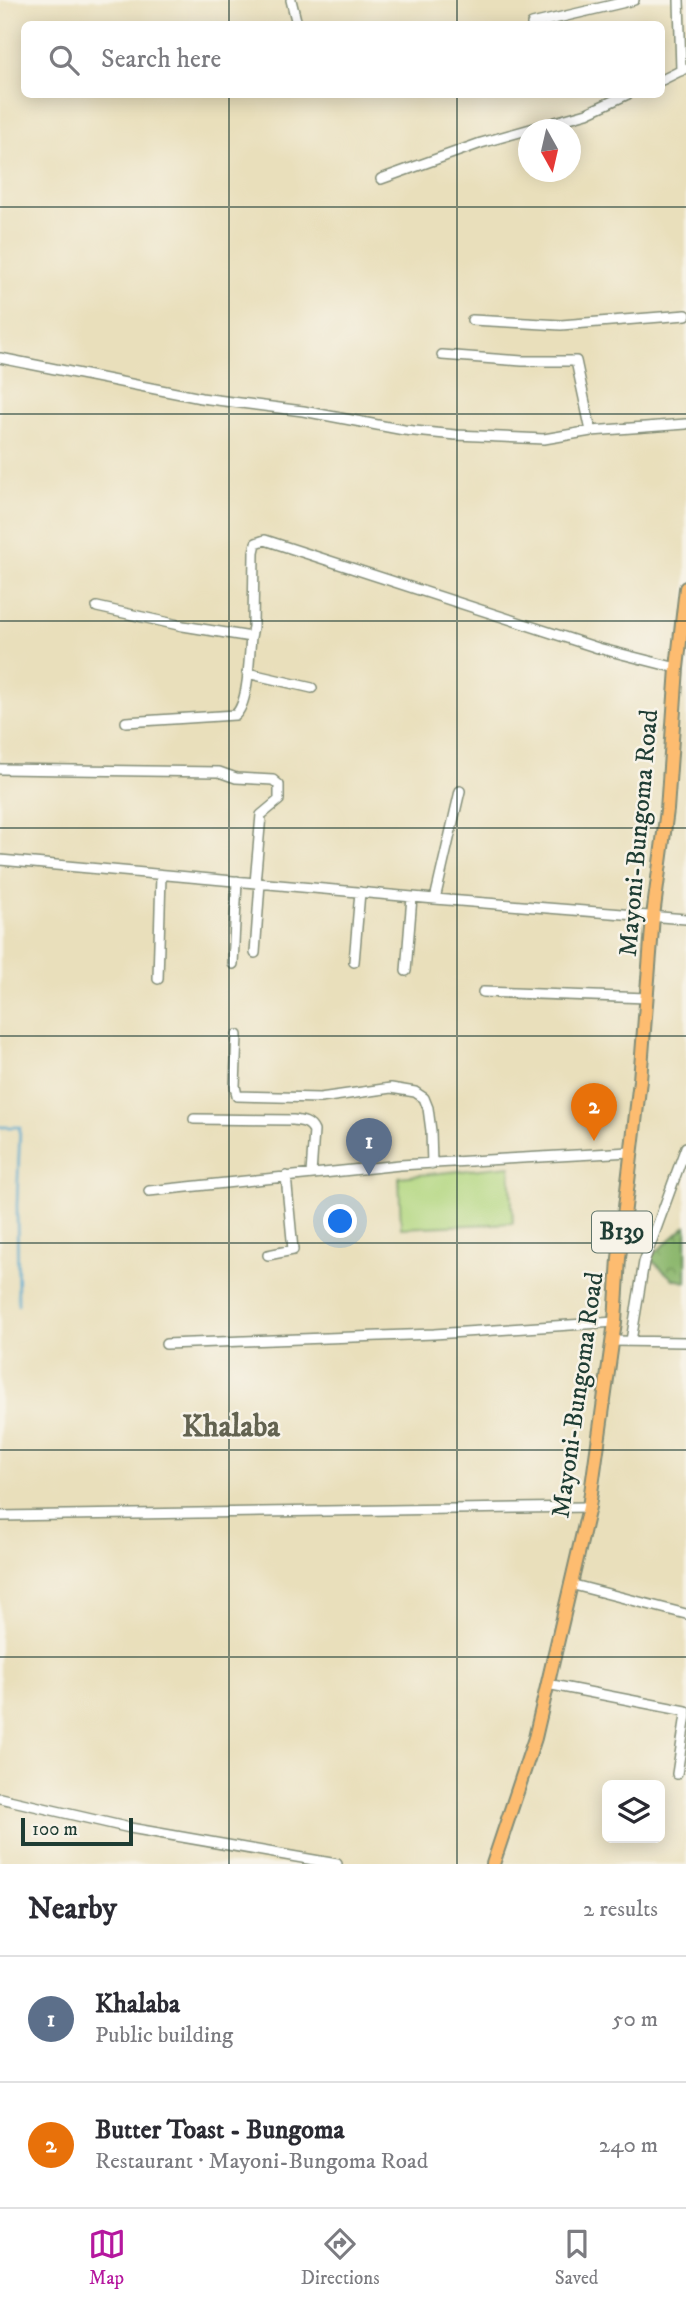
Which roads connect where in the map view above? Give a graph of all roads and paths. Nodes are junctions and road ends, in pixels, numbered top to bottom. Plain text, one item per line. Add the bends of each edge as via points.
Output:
1 (290, 0) edge
2 (634, 0) edge
3 (679, 0) edge
4 (296, 21) edge
5 (545, 21) edge
6 (683, 70) edge
7 (665, 79) edge
8 (619, 98) edge
9 (381, 178) dead end
10 (686, 315) edge
11 (472, 320) dead end
12 (442, 355) dead end
13 (0, 358) edge
14 (686, 424) edge
15 (591, 431) junction
16 (686, 588) edge
17 (97, 607) dead end
18 (685, 619) edge
19 (251, 637) junction
20 (681, 662) edge
21 (247, 673) junction
22 (312, 688) dead end
23 (126, 722) dead end
24 (0, 769) edge
25 (460, 791) dead end
26 (0, 860) edge
27 (161, 875) junction
28 (237, 881) junction
29 (258, 883) junction
30 (360, 892) junction
31 (412, 897) junction
32 (435, 899) junction
33 (653, 916) junction
34 (686, 919) edge
35 (255, 953) dead end
36 (354, 962) dead end
37 (233, 964) dead end
38 (406, 971) dead end
39 (158, 979) dead end
40 (483, 992) dead end
41 (647, 998) junction
42 (237, 1035) dead end
43 (194, 1119) dead end
44 (686, 1147) edge
45 (630, 1152) junction
46 (432, 1164) junction
47 (311, 1174) junction
48 (286, 1176) junction
49 (149, 1191) dead end
50 (268, 1255) dead end
51 (615, 1322) junction
52 (613, 1341) junction
53 (631, 1341) junction
54 (686, 1342) edge
55 (166, 1344) dead end
56 (589, 1507) junction
57 (0, 1516) edge
58 (570, 1584) junction
59 (686, 1614) edge
60 (547, 1684) junction
61 (686, 1713) edge
62 (677, 1774) dead end
63 (0, 1798) edge
64 (315, 1862) edge
65 (337, 1864) edge
66 (493, 1864) edge

1 - 4 street
2 - 5 street
3 - 6 street
6 - 7 street
8 - 9 street via 587,113
10 - 11 street via 579,324
12 - 15 street via 576,361
13 - 15 street via 201,398 404,430 521,439
14 - 15 street
16 - 18 main road, Mayoni-Bungoma Road / B139
17 - 19 street
18 - 20 main road, Mayoni-Bungoma Road / B139
19 - 20 street via 255,547 265,540 598,648
19 - 21 street
20 - 33 main road, Mayoni-Bungoma Road / B139
21 - 22 street
21 - 23 street via 242,705 235,715
24 - 29 street via 219,772 274,780 279,785 279,800 261,815
25 - 32 street
26 - 27 street
27 - 28 street
27 - 39 street
28 - 29 street
28 - 37 street
29 - 30 street
29 - 35 street
30 - 31 street
30 - 36 street
31 - 32 street
31 - 38 street
32 - 33 street
33 - 34 street
33 - 41 main road, Mayoni-Bungoma Road / B139
40 - 41 street
41 - 45 main road, Mayoni-Bungoma Road / B139
42 - 46 street via 237,1096 320,1098 391,1088 415,1092 428,1108
43 - 47 street via 305,1122 314,1130
44 - 53 street via 644,1262
45 - 46 street
45 - 51 main road, Mayoni-Bungoma Road / B139
46 - 47 street
47 - 48 street
48 - 49 street
48 - 50 street via 293,1250
51 - 52 main road, Mayoni-Bungoma Road / B139
51 - 55 street
52 - 53 street
52 - 56 main road, Mayoni-Bungoma Road / B139
53 - 54 street
56 - 57 street
56 - 58 main road, Mayoni-Bungoma Road / B139
58 - 59 street
58 - 60 main road, Mayoni-Bungoma Road / B139
60 - 61 street
60 - 66 main road, Mayoni-Bungoma Road / B139 via 535,1738
61 - 62 street
63 - 64 street via 130,1828
64 - 65 street

